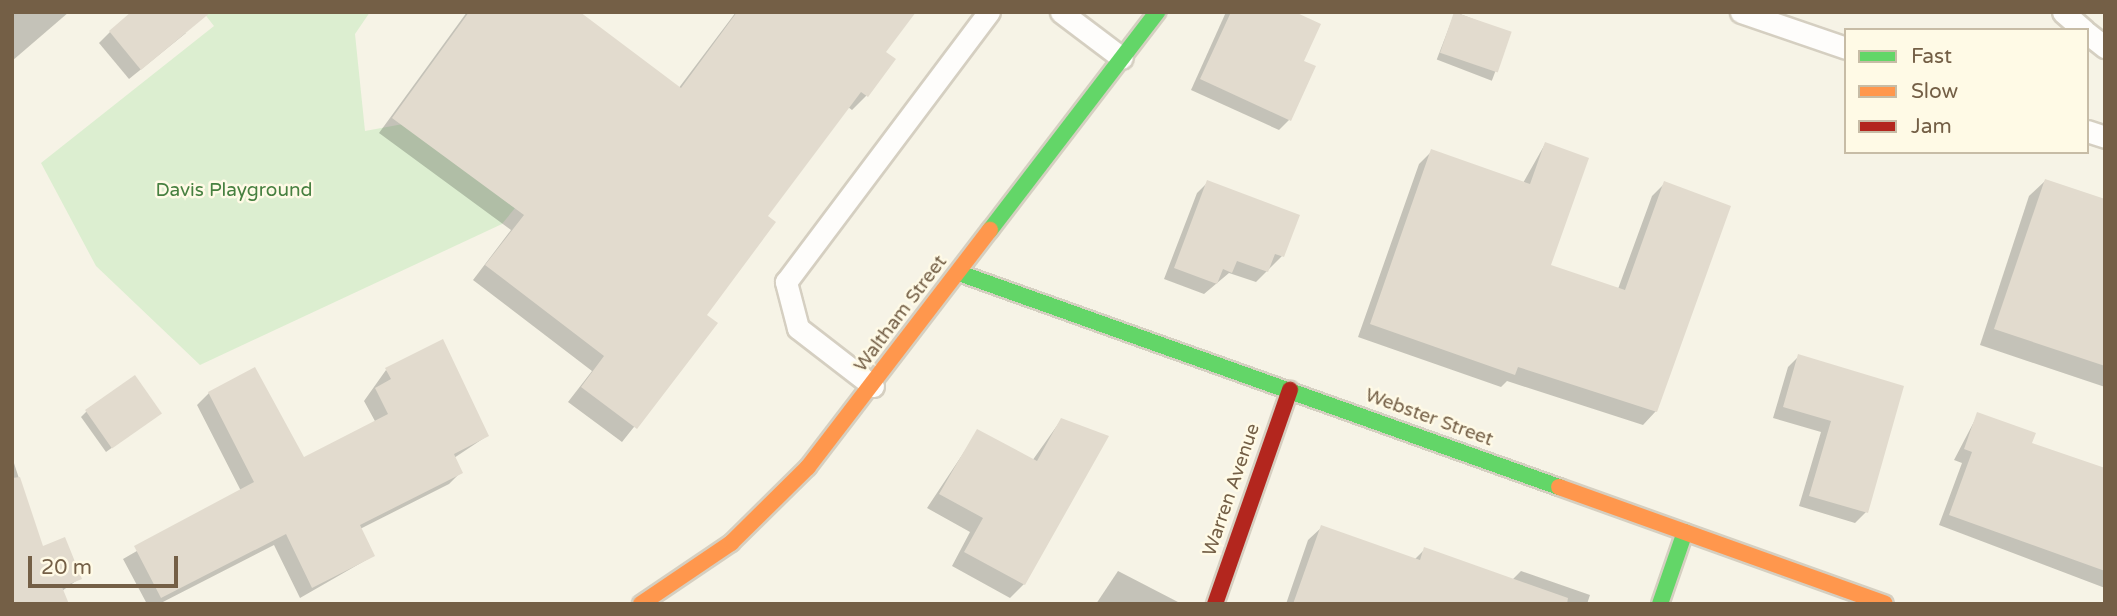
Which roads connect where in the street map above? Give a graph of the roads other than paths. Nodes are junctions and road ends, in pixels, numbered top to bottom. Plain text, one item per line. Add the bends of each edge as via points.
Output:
1 (989, 12) edge
2 (1061, 12) edge
3 (1157, 12) edge
4 (1741, 12) edge
5 (2063, 12) edge
6 (2082, 28) edge
7 (2089, 34) edge
8 (1844, 47) edge
9 (2105, 47) edge
10 (1122, 58) junction
11 (959, 273) junction
12 (873, 386) junction
13 (1290, 390) junction
14 (1685, 532) junction
15 (672, 585) junction
16 (641, 604) edge
17 (684, 604) edge
18 (1215, 604) edge
19 (1660, 604) edge
20 (1885, 604) edge

1 - 12 lane via 786,282 798,328
2 - 10 lane
3 - 10 street, Waltham Street
4 - 8 lane
5 - 6 lane
7 - 9 lane
10 - 11 street, Waltham Street
11 - 12 street, Waltham Street
11 - 13 street, Webster Street
12 - 15 street, Waltham Street via 782,495
13 - 14 street, Webster Street
13 - 18 street, Warren Avenue
14 - 19 street
14 - 20 street, Webster Street
15 - 16 street, Waltham Street
15 - 17 street

